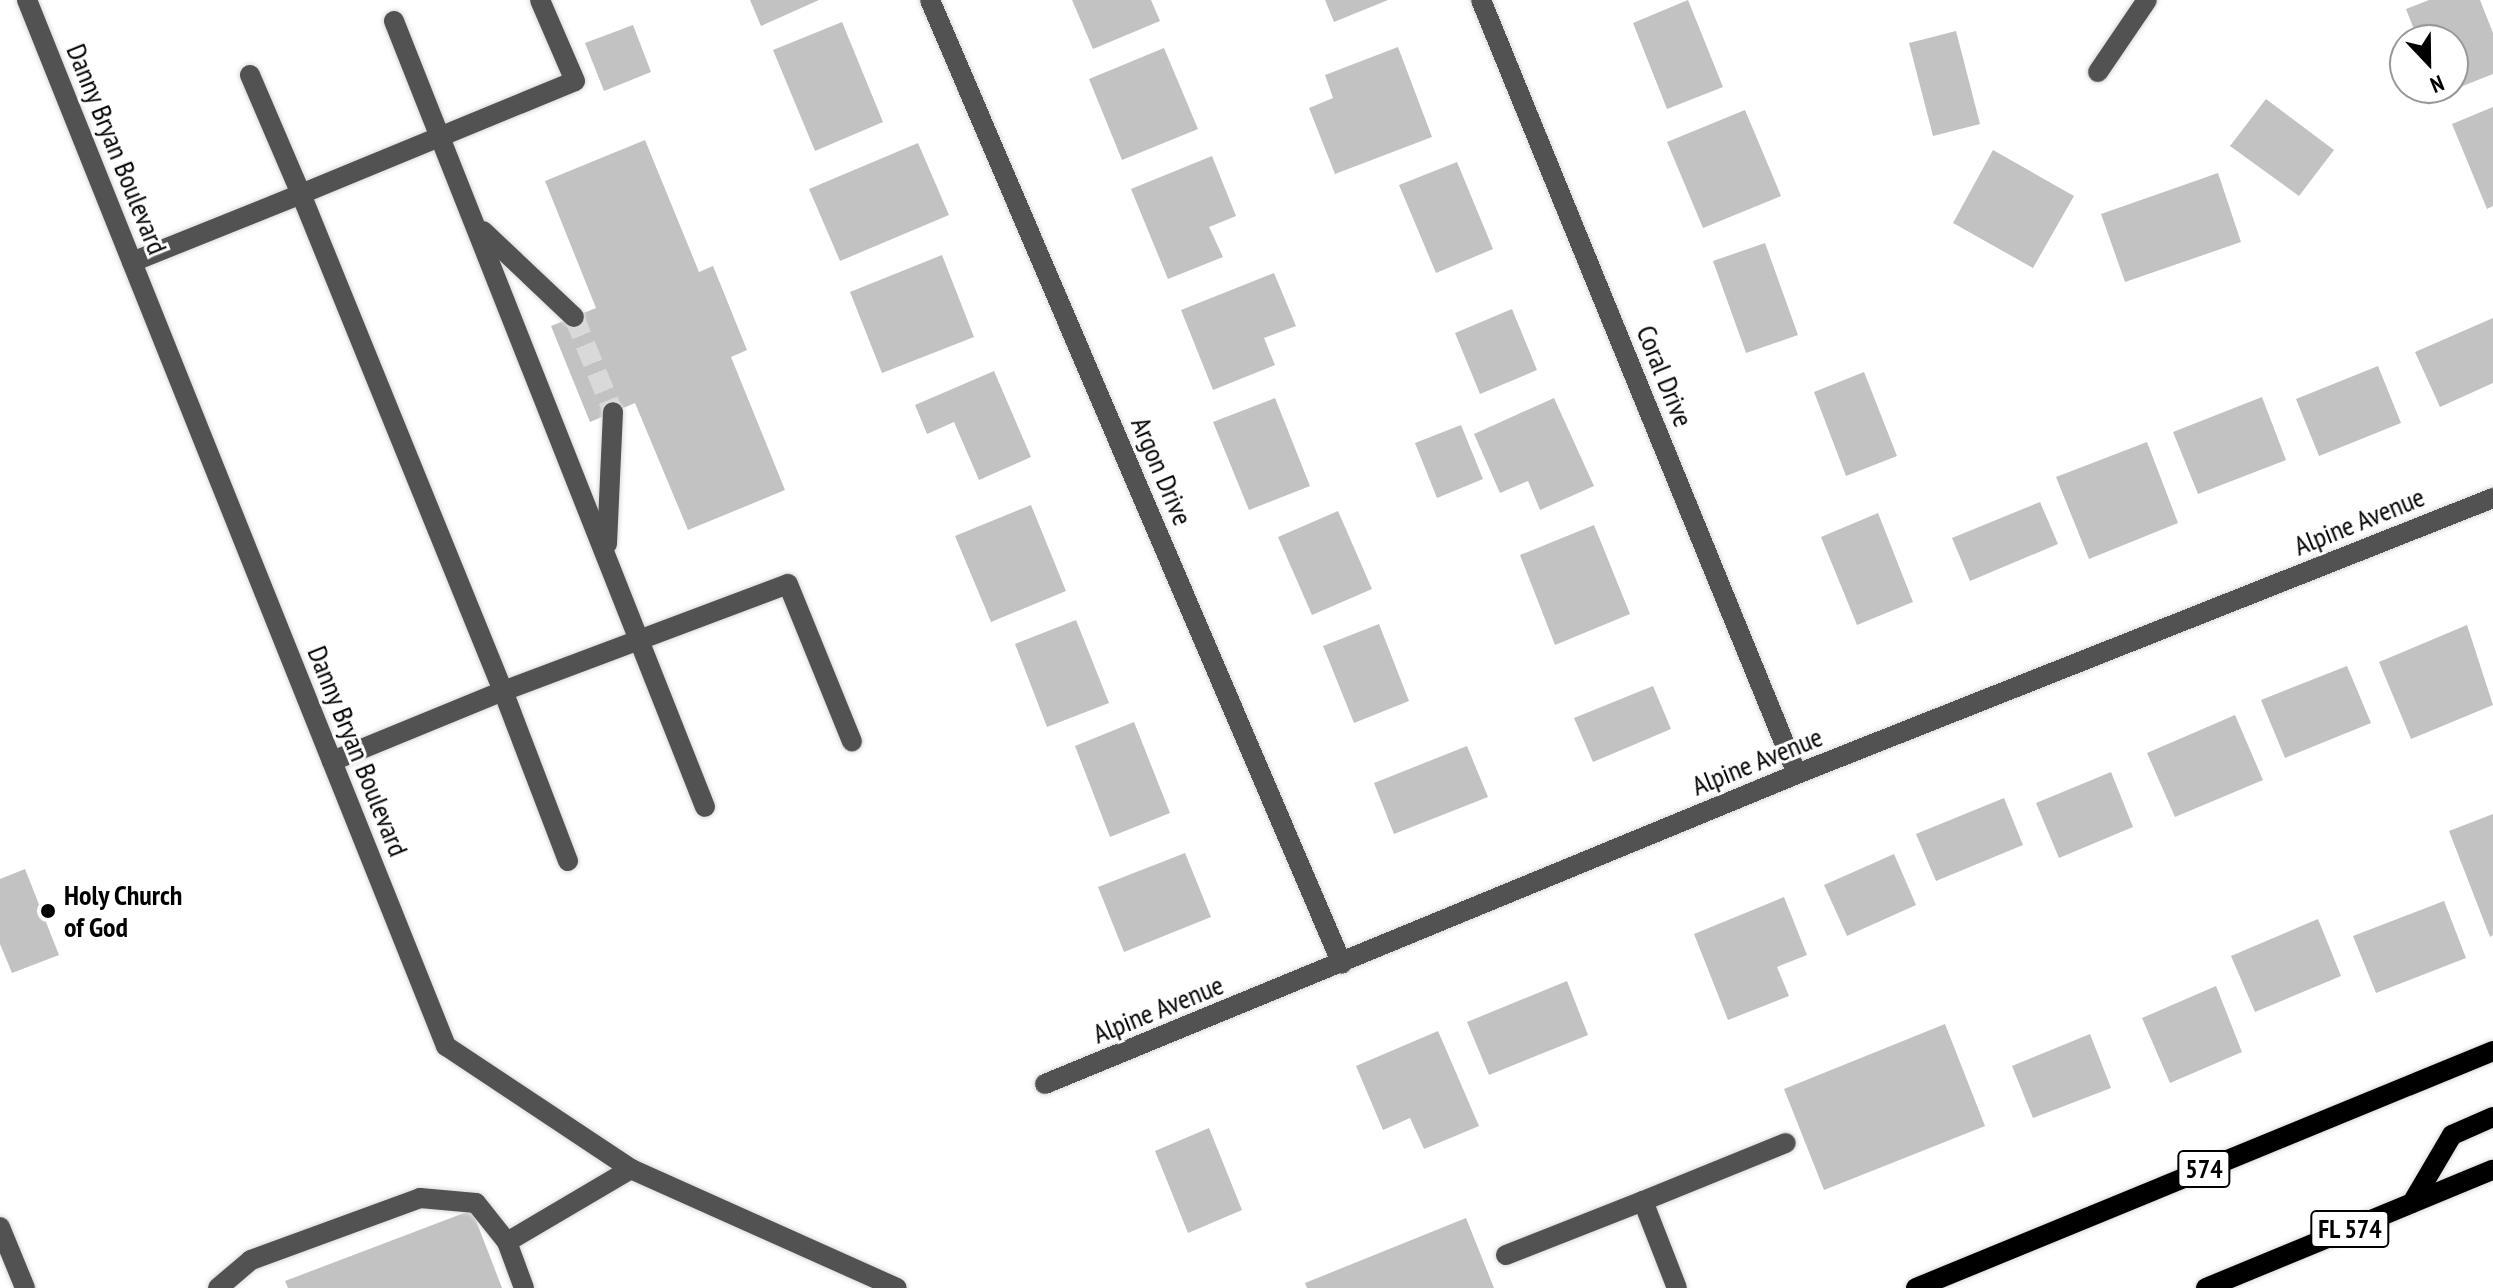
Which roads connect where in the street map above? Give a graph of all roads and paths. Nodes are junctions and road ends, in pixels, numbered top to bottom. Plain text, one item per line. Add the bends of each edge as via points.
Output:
1 (27, 0) edge
2 (540, 0) edge
3 (930, 0) edge
4 (1481, 0) edge
5 (2147, 0) edge
6 (394, 21) dead end
7 (2098, 72) dead end
8 (250, 75) dead end
9 (438, 134) junction
10 (301, 194) junction
11 (478, 225) junction
12 (132, 262) junction
13 (574, 317) tunnel mouth
14 (613, 412) tunnel mouth
15 (2493, 498) edge
16 (606, 554) junction
17 (641, 640) junction
18 (503, 691) junction
19 (852, 742) dead end
20 (332, 761) junction
21 (1797, 774) junction
22 (705, 807) dead end
23 (568, 861) dead end
24 (1342, 964) junction
25 (2493, 1051) edge
26 (1045, 1084) dead end
27 (2493, 1117) edge
28 (1786, 1143) dead end
29 (631, 1169) junction
30 (2493, 1170) edge
31 (1643, 1201) junction
32 (2412, 1203) junction
33 (0, 1227) edge
34 (507, 1242) junction
35 (1506, 1255) dead end
36 (25, 1288) edge
37 (218, 1288) edge
38 (524, 1288) edge
39 (897, 1288) edge
40 (1677, 1288) edge
41 (1916, 1288) edge
42 (2206, 1288) edge

1 - 12 street, Danny Bryan Boulevard
2 - 9 street via 575,81
3 - 24 street, Argon Drive
4 - 21 street, Coral Drive
5 - 7 street
6 - 9 street
8 - 10 street
9 - 10 street
9 - 11 street
10 - 12 street
10 - 18 street
11 - 13 street
11 - 16 street
12 - 20 street, Danny Bryan Boulevard
14 - 16 street
15 - 21 street, Alpine Avenue
16 - 17 street
17 - 18 street
17 - 19 street via 788,584
17 - 22 street
18 - 20 street
18 - 23 street
20 - 29 street, Danny Bryan Boulevard via 446,1046
21 - 24 street, Alpine Avenue
24 - 26 street, Alpine Avenue
25 - 41 main road, 574
27 - 32 main road via 2452,1135
28 - 31 street
29 - 34 street
29 - 39 street, Danny Bryan Boulevard
30 - 32 main road, FL 574
31 - 35 street
31 - 40 street
32 - 42 main road, FL 574
33 - 36 street
34 - 37 street via 476,1203 420,1198 251,1260
34 - 38 street

